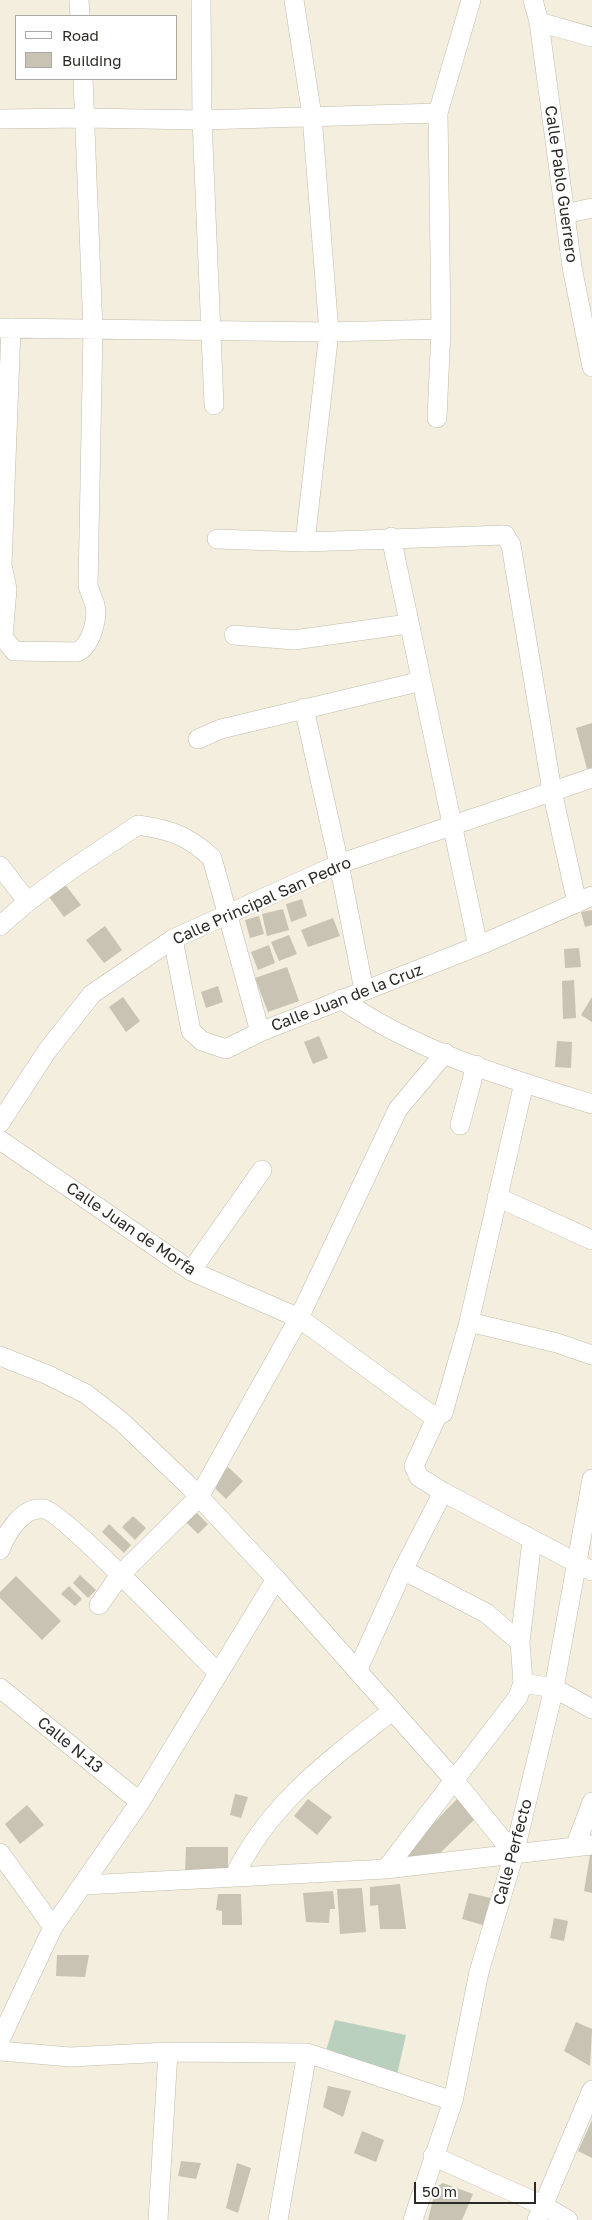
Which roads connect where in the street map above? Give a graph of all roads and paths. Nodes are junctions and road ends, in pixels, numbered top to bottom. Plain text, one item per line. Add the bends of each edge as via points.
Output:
1 (79, 0) edge
2 (200, 0) edge
3 (294, 0) edge
4 (471, 0) edge
5 (533, 0) edge
6 (80, 15) edge
7 (539, 22) junction
8 (592, 37) edge
9 (83, 80) edge
10 (438, 113) junction
11 (312, 116) junction
12 (85, 118) junction
13 (0, 119) edge
14 (202, 120) junction
15 (592, 208) edge
16 (565, 214) junction
17 (6, 328) edge
18 (210, 329) junction
19 (441, 329) junction
20 (93, 330) junction
21 (329, 332) junction
22 (592, 367) edge
23 (214, 405) dead end
24 (437, 418) dead end
25 (4, 420) edge
26 (3, 495) edge
27 (391, 538) junction
28 (218, 539) dead end
29 (305, 542) junction
30 (408, 624) junction
31 (234, 635) dead end
32 (422, 681) junction
33 (304, 708) junction
34 (198, 739) dead end
35 (592, 778) edge
36 (552, 791) junction
37 (453, 826) junction
38 (339, 864) junction
39 (0, 866) edge
40 (584, 900) edge
41 (27, 901) junction
42 (228, 913) junction
43 (0, 926) edge
44 (174, 939) junction
45 (478, 946) junction
46 (364, 990) junction
47 (341, 999) junction
48 (260, 1032) junction
49 (445, 1053) junction
50 (476, 1065) junction
51 (524, 1084) junction
52 (592, 1104) edge
53 (0, 1123) edge
54 (460, 1125) dead end
55 (0, 1140) edge
56 (262, 1170) dead end
57 (498, 1197) junction
58 (592, 1240) edge
59 (191, 1271) junction
60 (299, 1318) junction
61 (470, 1322) junction
62 (592, 1355) edge
63 (0, 1356) edge
64 (440, 1414) junction
65 (592, 1479) edge
66 (443, 1492) junction
67 (199, 1497) junction
68 (2, 1538) edge
69 (532, 1540) junction
70 (585, 1567) edge
71 (403, 1570) junction
72 (120, 1575) junction
73 (276, 1580) junction
74 (99, 1605) dead end
75 (520, 1642) junction
76 (357, 1671) junction
77 (218, 1673) junction
78 (524, 1683) junction
79 (0, 1688) edge
80 (554, 1688) junction
81 (592, 1709) edge
82 (392, 1711) junction
83 (456, 1781) junction
84 (140, 1802) junction
85 (592, 1802) edge
86 (583, 1846) edge
87 (0, 1853) edge
88 (514, 1854) junction
89 (386, 1869) junction
90 (234, 1877) junction
91 (84, 1885) junction
92 (53, 1928) junction
93 (0, 2040) edge
94 (0, 2051) edge
95 (168, 2052) junction
96 (307, 2053) junction
97 (591, 2096) edge
98 (453, 2101) junction
99 (433, 2156) junction
100 (541, 2213) edge
101 (158, 2220) edge
102 (278, 2220) edge
103 (413, 2220) edge
104 (568, 2220) edge

1 - 6 street
2 - 14 street
3 - 11 street
4 - 10 street
5 - 7 street, Calle Pablo Guerrero
7 - 8 street
7 - 16 street, Calle Pablo Guerrero
9 - 12 street
10 - 11 street
10 - 19 street
11 - 14 street
11 - 21 street
12 - 13 street
12 - 14 street
12 - 20 street
14 - 18 street
15 - 16 street
16 - 22 street, Calle Pablo Guerrero
17 - 20 street
17 - 25 street
18 - 20 street
18 - 21 street
18 - 23 street
19 - 21 street
19 - 24 street
20 - 26 street via 88,586 96,612 93,629 77,652 14,651 3,637 7,589 2,565
21 - 29 street
25 - 26 street
27 - 29 street
27 - 30 street
27 - 36 street via 505,535 511,545
28 - 29 street
30 - 31 street via 294,640
30 - 32 street
32 - 33 street
32 - 37 street
33 - 34 street via 221,729
33 - 38 street
35 - 36 street, Calle Principal San Pedro
36 - 37 street, Calle Principal San Pedro
36 - 40 street
37 - 38 street, Calle Principal San Pedro
37 - 45 street
38 - 42 street, Calle Principal San Pedro
38 - 46 street
39 - 41 street
40 - 45 street, Calle Juan de la Cruz
41 - 42 street via 138,825 169,830 193,841 212,858
41 - 43 street
42 - 44 street, Calle Principal San Pedro
42 - 48 street
44 - 48 street, Calle Juan de la Cruz via 191,1031 202,1041 226,1049
44 - 53 street, Calle Principal San Pedro via 92,994 47,1051
45 - 46 street, Calle Juan de la Cruz
46 - 47 street, Calle Juan de la Cruz
47 - 48 street, Calle Juan de la Cruz
47 - 49 street via 374,1022
49 - 50 street
49 - 60 street via 398,1109
50 - 51 street
50 - 54 street
51 - 52 street
51 - 57 street
55 - 59 street, Calle Juan de Morfa
56 - 59 street
57 - 58 street
57 - 61 street
59 - 60 street, Calle Juan de Morfa
60 - 64 street, Calle Juan de Morfa via 430,1414
60 - 67 street
61 - 62 street
61 - 64 street
63 - 67 street via 86,1394 122,1422
64 - 66 street via 414,1466 419,1477
65 - 70 street, Calle Perfecto
66 - 69 street
66 - 71 street
67 - 72 street
67 - 73 street
68 - 72 street via 18,1521 36,1509 46,1509
69 - 70 street
69 - 75 street
70 - 80 street, Calle Perfecto
71 - 75 street via 486,1613
71 - 76 street
72 - 74 street
72 - 77 street
73 - 76 street
73 - 77 street
75 - 78 street
76 - 82 street
77 - 84 street
78 - 80 street
78 - 83 street via 518,1697
79 - 84 street, Calle N-13
80 - 81 street
80 - 88 street, Calle Perfecto
82 - 83 street
82 - 90 street via 318,1769 284,1802 254,1842
83 - 88 street
83 - 89 street
84 - 91 street
85 - 86 street
86 - 88 street
87 - 92 street
88 - 89 street
88 - 98 street, Calle Perfecto via 479,1972
89 - 90 street
90 - 91 street
91 - 92 street
92 - 93 street
94 - 95 street via 70,2057
95 - 96 street
95 - 101 street
96 - 98 street
96 - 102 street
97 - 100 street
98 - 99 street, Calle Perfecto
99 - 100 street
99 - 103 street, Calle Perfecto
100 - 104 street

